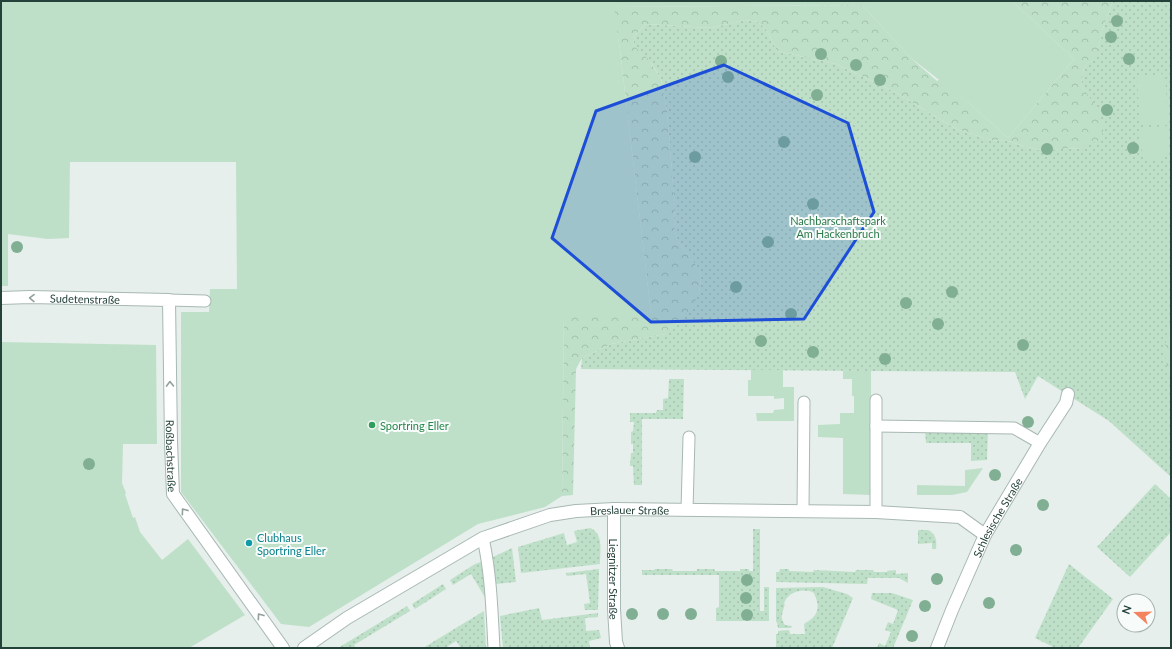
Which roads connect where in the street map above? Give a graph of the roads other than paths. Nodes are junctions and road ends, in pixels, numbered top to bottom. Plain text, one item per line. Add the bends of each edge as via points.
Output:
1 (1, 298) edge
2 (169, 300) junction
3 (205, 301) dead end
4 (1068, 394) dead end
5 (876, 400) dead end
6 (804, 402) dead end
7 (876, 426) junction
8 (689, 437) dead end
9 (1040, 443) junction
10 (614, 509) junction
11 (687, 510) junction
12 (803, 510) junction
13 (876, 512) junction
14 (985, 536) junction
15 (483, 538) junction
16 (283, 648) edge
17 (304, 648) edge
18 (494, 648) edge
19 (618, 648) edge
20 (937, 648) edge

2 -> 1 street, Sudetenstraße
2 - 3 lane
16 -> 2 street, Roßbachstraße via 173,494
4 - 9 street, Schlesische Straße via 1066,404
5 - 7 lane
6 - 12 lane
7 - 9 lane via 1014,428
7 - 13 lane
8 - 11 lane
9 - 14 street, Schlesische Straße
10 - 11 street, Breslauer Straße
10 - 15 street, Breslauer Straße via 550,515
10 - 19 street, Liegnitzer Straße via 614,609
11 - 12 street, Breslauer Straße
12 - 13 street, Breslauer Straße
13 - 14 street, Breslauer Straße via 960,517
14 - 20 street, Schlesische Straße
15 - 17 street, Breslauer Straße via 347,618
15 - 18 lane via 492,602

